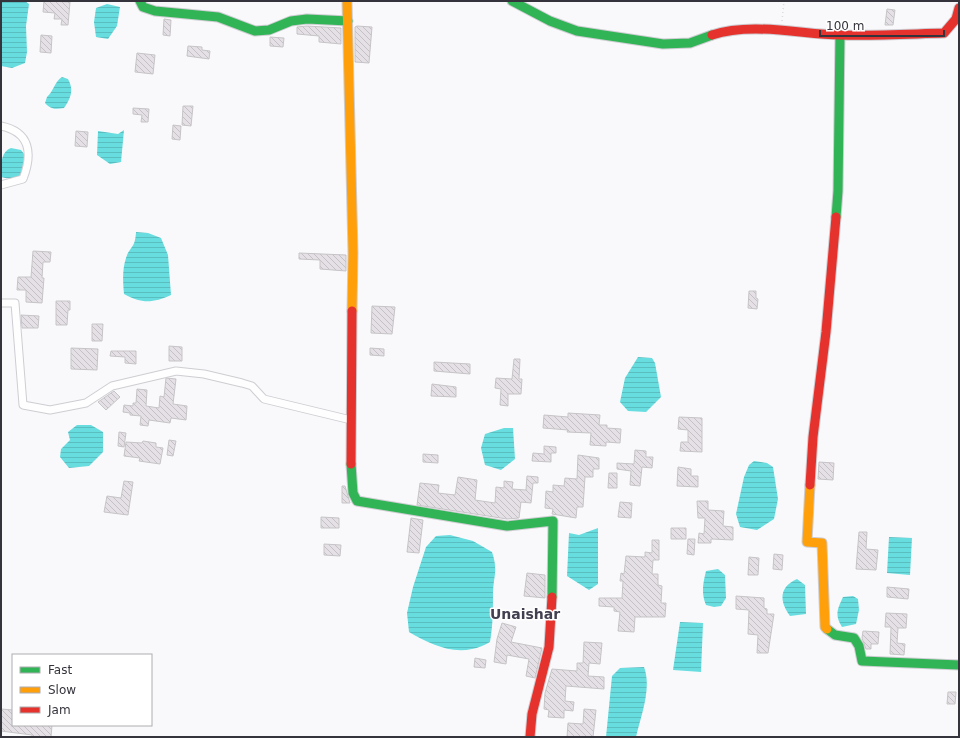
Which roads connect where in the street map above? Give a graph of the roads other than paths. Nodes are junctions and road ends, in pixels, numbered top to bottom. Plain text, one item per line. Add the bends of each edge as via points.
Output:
1 (140, 1) edge
2 (347, 1) edge
3 (512, 1) edge
4 (959, 8) edge
5 (348, 21) junction
6 (840, 35) junction
7 (1, 126) edge
8 (1, 185) edge
9 (1, 303) edge
10 (351, 420) junction
11 (959, 665) edge
12 (530, 737) edge

1 - 5 street via 143,7 154,11 218,17 255,31 269,30 291,21 307,19
2 - 5 street
3 - 6 street via 550,21 577,31 663,44 690,43 725,31
4 - 6 street via 956,19 944,33
5 - 10 street via 353,253
6 - 11 street via 838,191 826,332 813,437 807,542 822,543 825,627 835,635 854,638 859,646 862,661
7 - 8 street via 23,136 29,152 23,179
9 - 10 street via 15,303 23,405 50,410 86,403 112,386 176,371 204,374 242,383 252,386 264,399
10 - 12 street via 351,480 352,493 357,501 507,526 553,521 549,649 532,712

